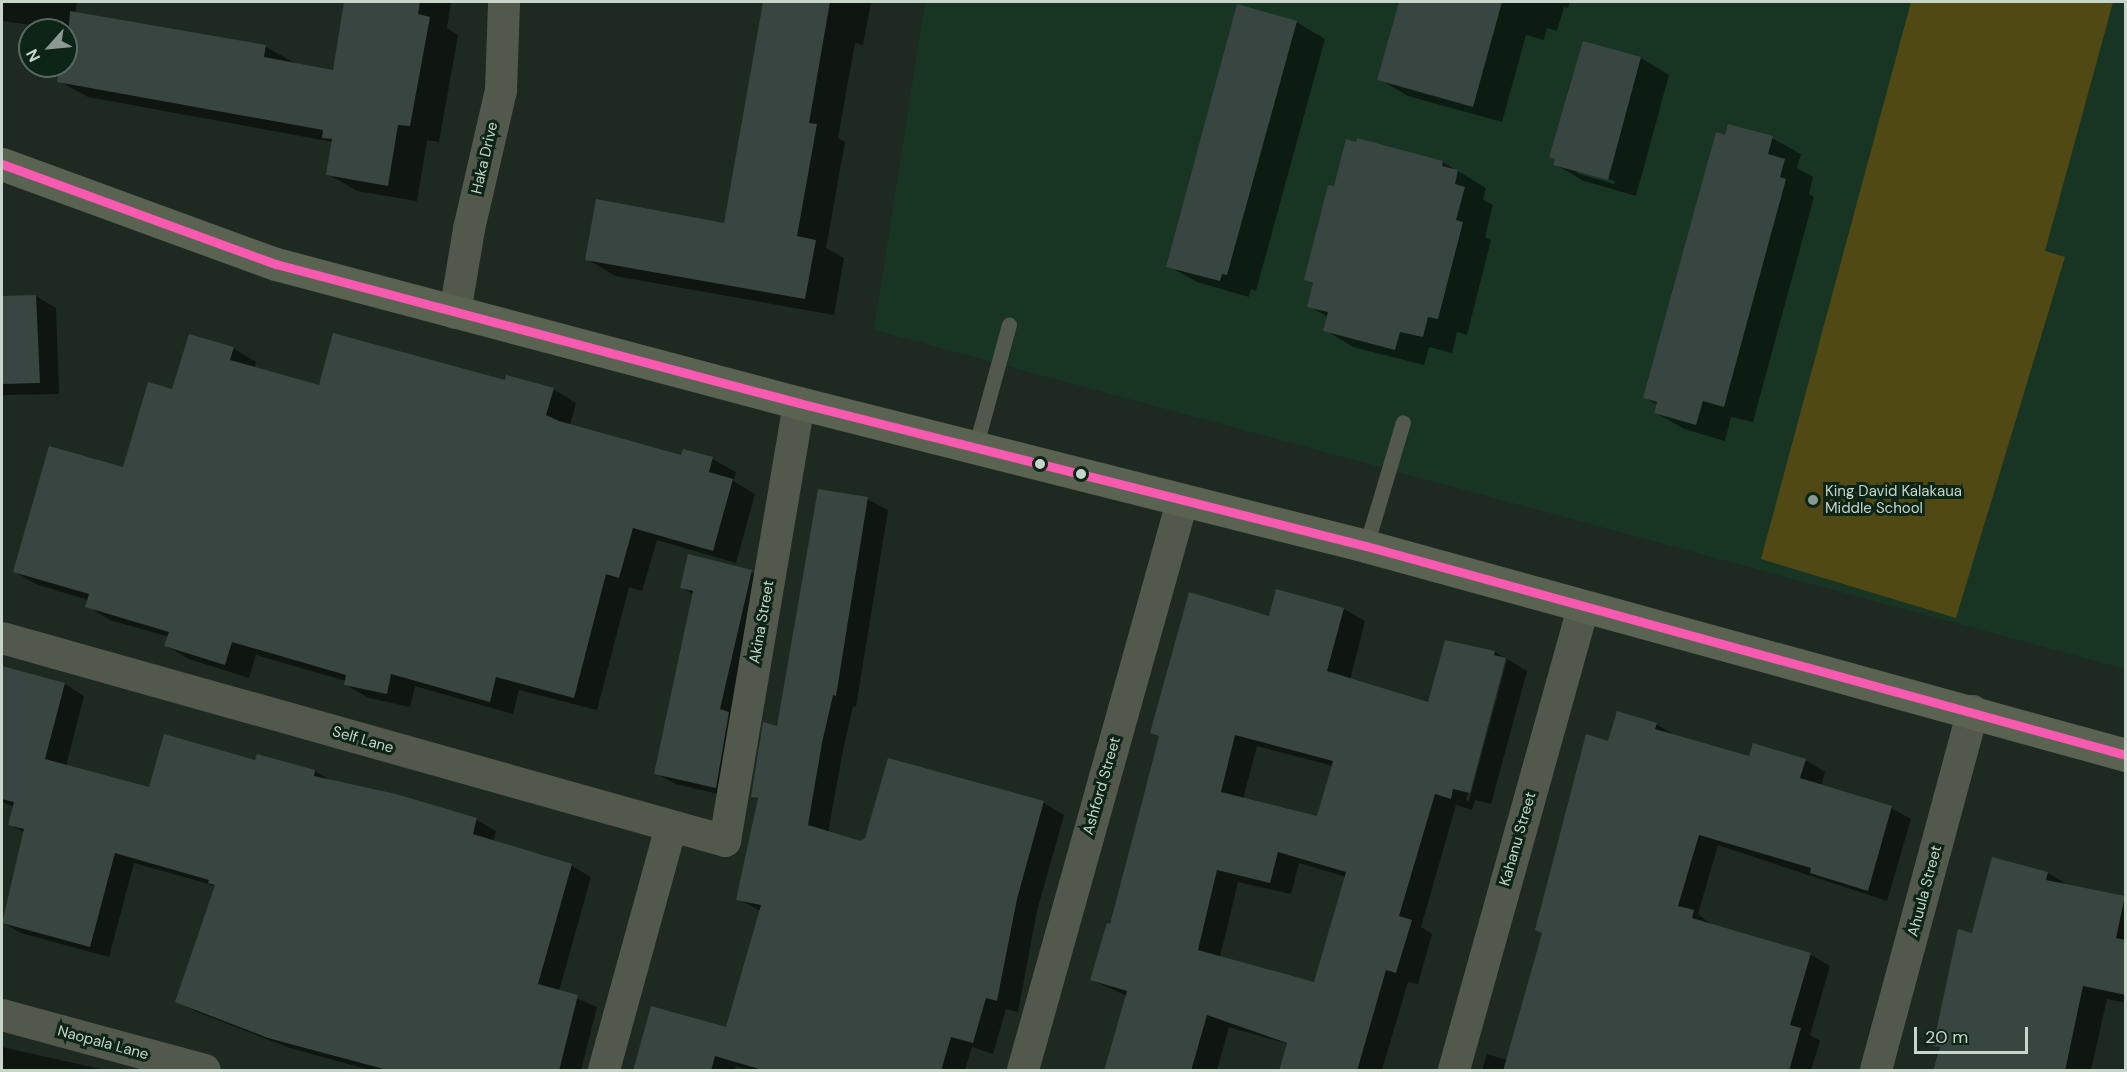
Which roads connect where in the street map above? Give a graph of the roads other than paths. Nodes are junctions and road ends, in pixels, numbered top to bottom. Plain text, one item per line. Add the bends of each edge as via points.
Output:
1 (504, 2) edge
2 (2, 164) edge
3 (455, 313) junction
4 (1009, 324) dead end
5 (799, 403) junction
6 (1402, 422) dead end
7 (976, 445) junction
8 (1182, 502) junction
9 (1366, 546) junction
10 (1583, 608) junction
11 (2, 638) edge
12 (1973, 711) junction
13 (2126, 755) edge
14 (671, 827) junction
15 (725, 841) joint
16 (2, 1015) edge
17 (165, 1065) edge
18 (205, 1071) edge
19 (604, 1071) edge
20 (1023, 1071) edge
21 (1454, 1071) edge
22 (1876, 1071) edge

1 - 3 street, Haka Drive via 501,90 469,229
2 - 3 main road via 276,264
3 - 5 main road
4 - 7 lane
5 - 7 main road
5 - 15 street, Akina Street
6 - 9 lane
7 - 8 main road
8 - 9 main road
8 - 20 street, Ashford Street
9 - 10 main road
10 - 12 main road
10 - 21 street, Kahanu Street
11 - 14 street, Self Lane
12 - 13 main road
12 - 22 street, Ahuula Street
14 - 15 street, Self Lane
14 - 19 street
16 - 17 street, Naopala Lane
17 - 18 street, Naopala Lane

